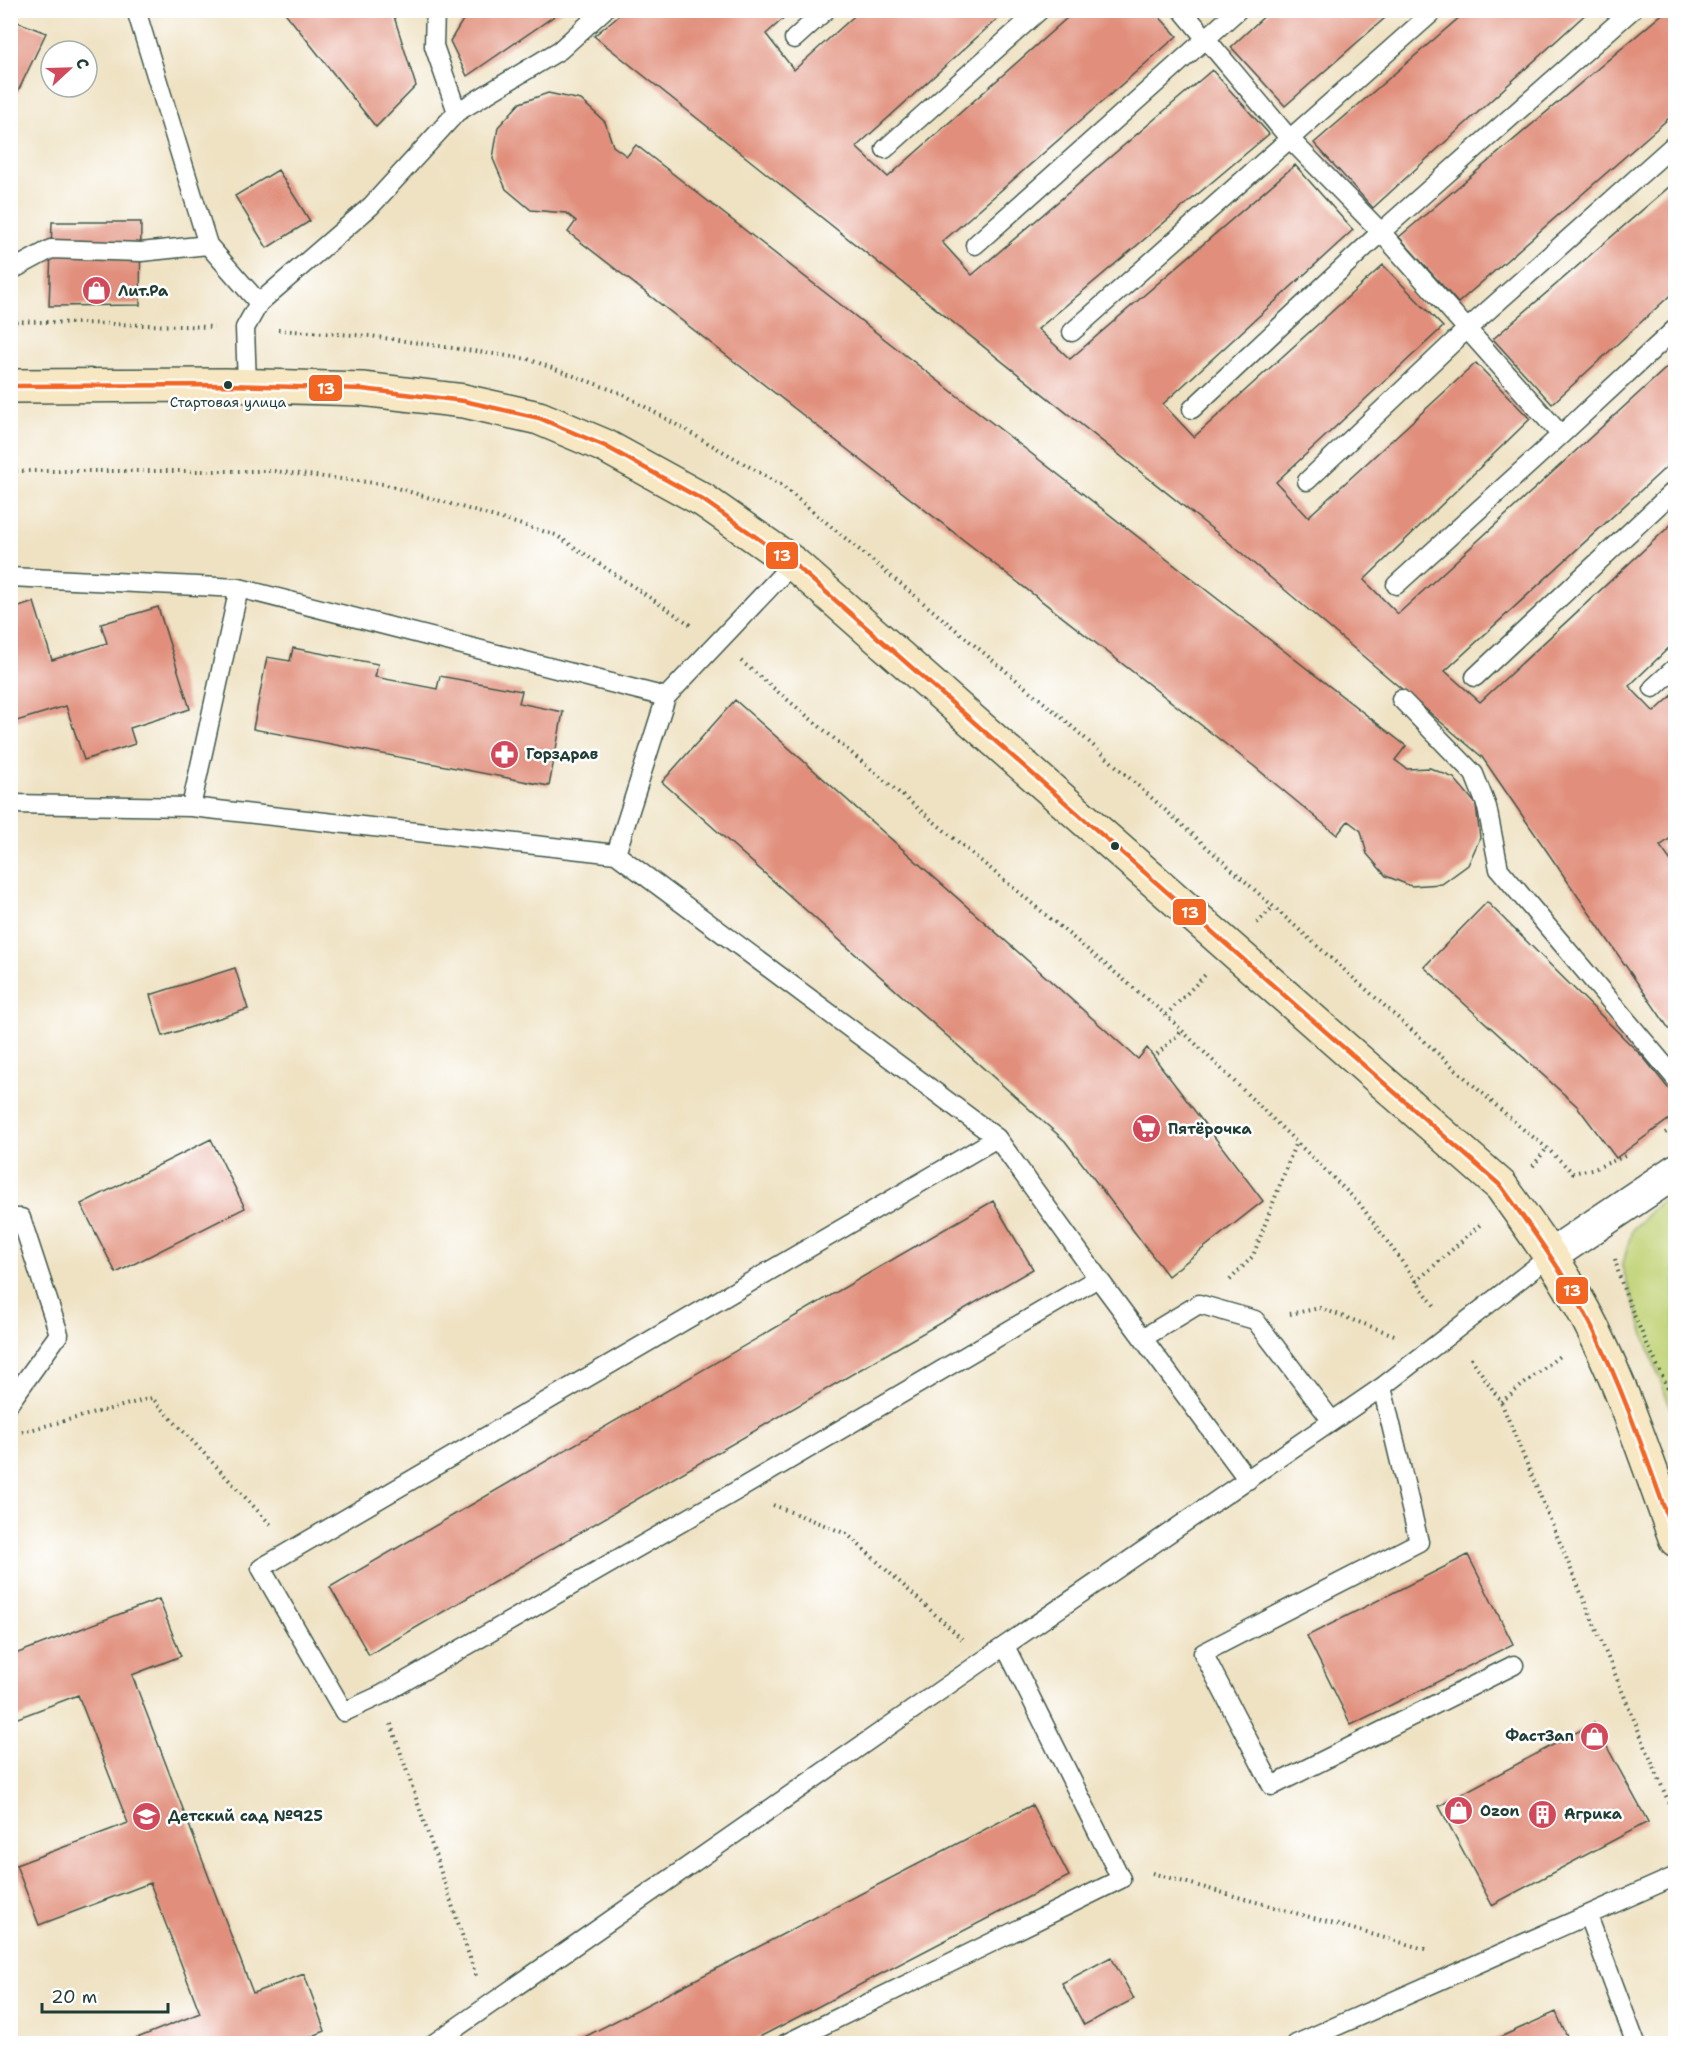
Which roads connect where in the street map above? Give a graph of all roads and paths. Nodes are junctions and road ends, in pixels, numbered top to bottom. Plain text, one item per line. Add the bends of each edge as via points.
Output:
1 (136, 10) edge
2 (435, 10) edge
3 (604, 10) edge
4 (826, 10) edge
5 (1040, 10) edge
6 (1182, 10) edge
7 (1238, 10) edge
8 (1435, 10) edge
9 (1632, 10) edge
10 (794, 39) dead end
11 (1206, 39) junction
12 (457, 112) junction
13 (1289, 138) junction
14 (1676, 144) edge
15 (885, 149) dead end
16 (1381, 232) junction
17 (208, 245) junction
18 (975, 245) dead end
19 (10, 271) edge
20 (259, 303) junction
21 (1676, 328) edge
22 (1466, 330) junction
23 (1072, 332) dead end
24 (247, 385) junction
25 (10, 386) edge
26 (1192, 409) dead end
27 (1561, 435) junction
28 (10, 471) edge
29 (1307, 481) dead end
30 (1676, 489) edge
31 (794, 563) junction
32 (10, 577) edge
33 (1396, 585) dead end
34 (239, 588) junction
35 (718, 642) junction
36 (1676, 667) edge
37 (1475, 677) dead end
38 (1653, 688) dead end
39 (666, 697) junction
40 (1401, 699) dead end
41 (10, 804) edge
42 (191, 807) junction
43 (616, 854) junction
44 (1182, 1031) junction
45 (1157, 1054) dead end
46 (1676, 1079) edge
47 (1676, 1126) edge
48 (1660, 1136) dead end
49 (997, 1138) junction
50 (1296, 1142) junction
51 (1633, 1152) dead end
52 (1676, 1170) edge
53 (1574, 1173) dead end
54 (10, 1218) edge
55 (1619, 1250) dead end
56 (1550, 1256) junction
57 (1098, 1278) junction
58 (1199, 1304) junction
59 (1255, 1320) junction
60 (1453, 1331) junction
61 (1143, 1338) junction
62 (1431, 1348) junction
63 (1382, 1387) junction
64 (10, 1402) edge
65 (1676, 1409) edge
66 (1332, 1421) junction
67 (21, 1432) dead end
68 (1248, 1480) junction
69 (736, 1491) junction
70 (1676, 1540) edge
71 (294, 1550) junction
72 (1005, 1646) junction
73 (984, 1660) junction
74 (1514, 1665) dead end
75 (381, 1695) junction
76 (1676, 1820) edge
77 (1113, 1862) junction
78 (1676, 1876) edge
79 (1588, 1916) junction
80 (1475, 1964) junction
81 (487, 2007) junction
82 (434, 2043) edge
83 (785, 2043) edge
84 (1296, 2043) edge
85 (1636, 2043) edge

1 - 17 lane
2 - 12 lane via 434,46
3 - 12 lane via 560,50
4 - 10 lane
5 - 15 lane
6 - 11 lane
7 - 11 lane
8 - 13 lane
9 - 16 lane
11 - 13 lane
11 - 18 lane
12 - 20 lane via 371,206
13 - 16 lane
13 - 23 lane
14 - 22 lane
16 - 22 lane
16 - 26 lane
17 - 19 lane via 141,252 51,249
17 - 20 lane
20 - 24 lane via 245,328
21 - 27 lane
22 - 27 lane
22 - 29 lane
24 - 25 street
24 - 31 street via 362,389 464,401 539,418 605,446 703,500
27 - 33 lane
28 - 35 path via 274,471 383,484 556,535
30 - 37 lane
31 - 35 lane
31 - 56 street via 1501,1186
32 - 34 lane
34 - 39 lane
34 - 42 lane
35 - 39 lane
35 - 44 path
36 - 38 lane
39 - 43 lane
40 - 46 lane via 1474,774 1487,807 1499,869
41 - 42 lane
42 - 43 lane
43 - 49 lane
44 - 45 path
44 - 50 path
47 - 48 path
49 - 57 lane
49 - 71 lane
50 - 58 path via 1253,1256
50 - 60 path via 1359,1203
51 - 53 path
52 - 56 street
54 - 64 lane via 21,1218 59,1334
55 - 65 path via 1615,1257 1630,1309
56 - 60 lane
56 - 70 street via 1613,1372
57 - 61 lane
57 - 69 lane
58 - 59 lane
58 - 61 lane
59 - 62 path via 1320,1308
59 - 66 lane
60 - 62 lane
60 - 76 path via 1501,1402
61 - 68 lane
62 - 63 lane
63 - 66 lane
63 - 74 lane via 1419,1542 1203,1653 1272,1786
66 - 68 lane
67 - 71 path via 152,1398
68 - 72 lane
69 - 73 path via 847,1534
69 - 75 lane
71 - 75 lane via 261,1568 344,1712
72 - 73 lane
72 - 77 lane
73 - 81 lane
75 - 81 path
77 - 80 path
77 - 83 lane via 1121,1879
78 - 79 lane
79 - 80 lane
79 - 85 lane
80 - 84 lane
81 - 82 lane

